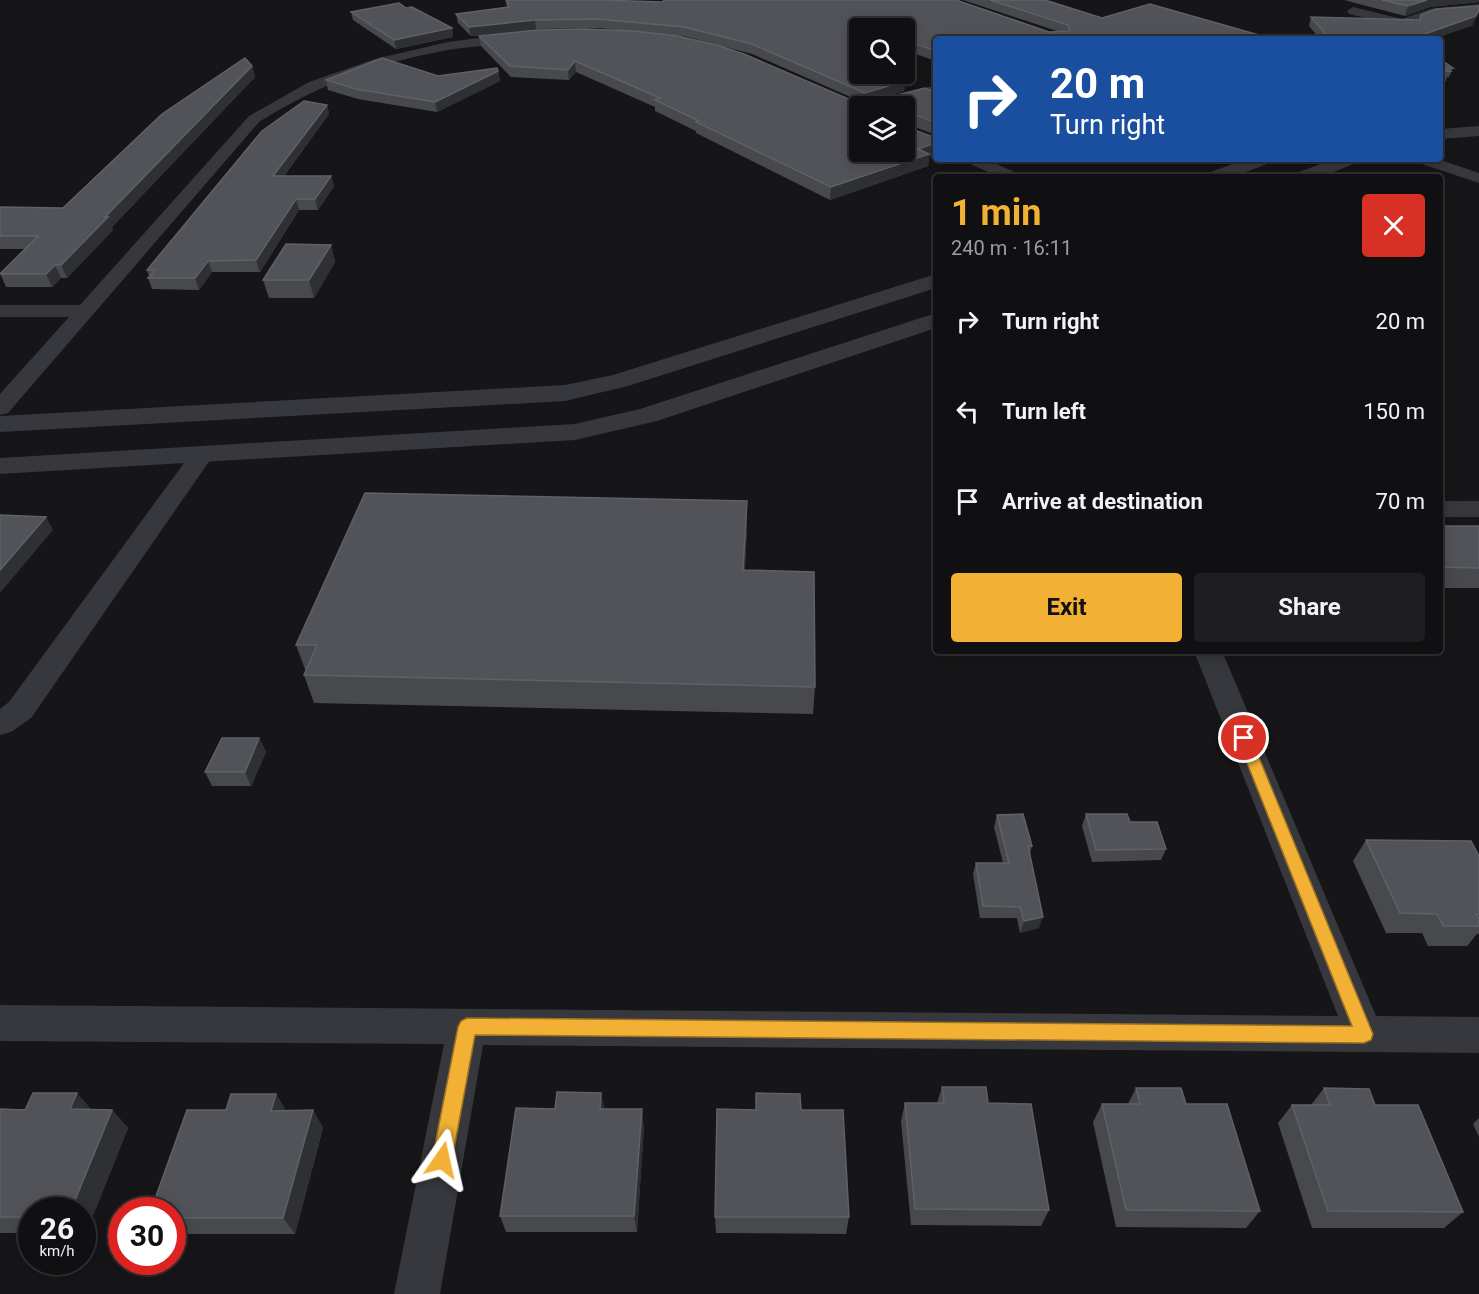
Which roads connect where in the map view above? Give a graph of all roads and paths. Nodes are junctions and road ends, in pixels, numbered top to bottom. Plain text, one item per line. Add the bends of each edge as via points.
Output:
1 (1479, 8) edge
2 (1353, 11) dead end
3 (535, 36) edge
4 (933, 90) edge
5 (910, 96) edge
6 (1479, 131) edge
7 (1443, 134) edge
8 (979, 162) edge
9 (1255, 162) edge
10 (1342, 162) edge
11 (1431, 162) edge
12 (1006, 174) edge
13 (1223, 174) edge
14 (1312, 174) edge
15 (1479, 178) edge
16 (933, 282) edge
17 (0, 310) edge
18 (86, 311) junction
19 (933, 321) edge
20 (0, 408) edge
21 (0, 424) edge
22 (203, 453) junction
23 (0, 466) edge
24 (1443, 509) edge
25 (1479, 509) edge
26 (1209, 654) edge
27 (0, 724) edge
28 (0, 1023) edge
29 (467, 1027) junction
30 (1364, 1034) junction
31 (1479, 1035) edge
32 (417, 1294) edge

1 - 2 street via 1430,13 1403,23
3 - 18 street via 393,58 343,72 274,104 254,119
4 - 5 street
6 - 7 street
8 - 12 street
9 - 13 street
10 - 14 street
11 - 15 street
16 - 21 street via 619,381 565,393
17 - 18 street
18 - 20 street
19 - 22 street via 648,415 575,432
22 - 23 street
22 - 27 street via 20,710
24 - 25 street
26 - 30 street
28 - 29 street
29 - 30 street
29 - 32 street
30 - 31 street

